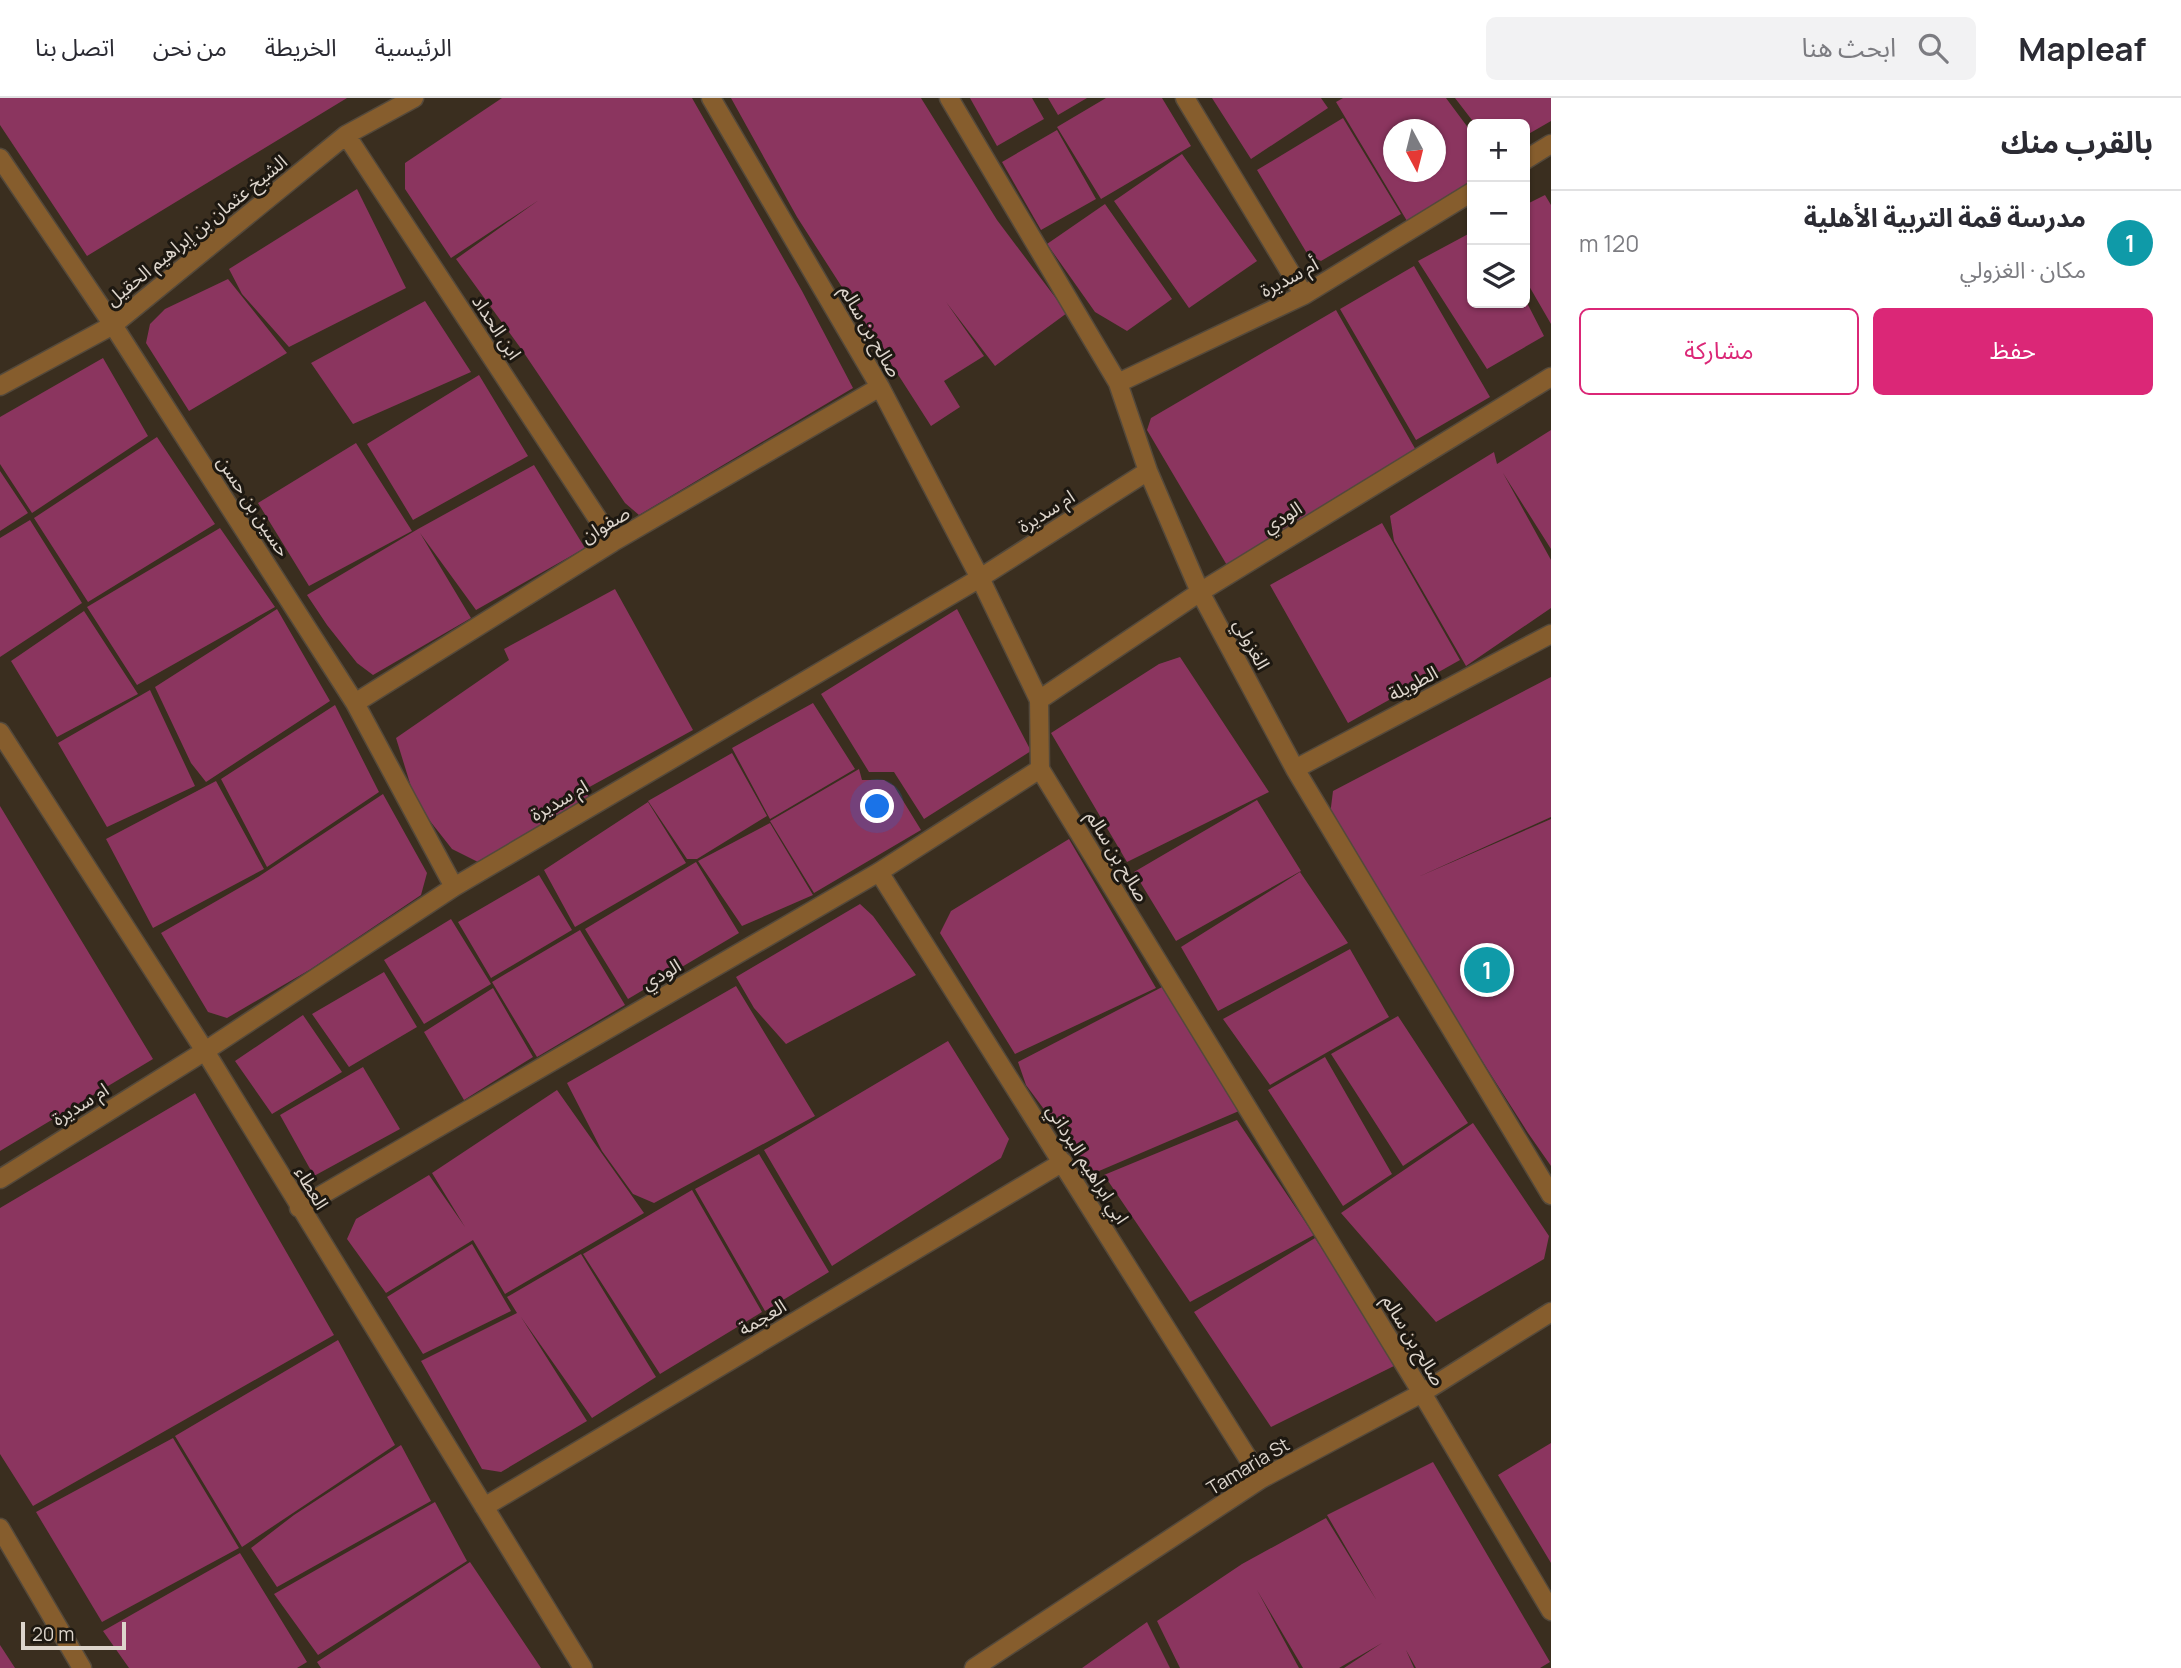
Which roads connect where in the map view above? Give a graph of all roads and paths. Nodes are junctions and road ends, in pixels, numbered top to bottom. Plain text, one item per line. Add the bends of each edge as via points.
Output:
1 (414, 98) edge
2 (711, 98) edge
3 (949, 98) edge
4 (1185, 98) edge
5 (346, 135) junction
6 (1551, 144) edge
7 (1530, 157) edge
8 (0, 159) edge
9 (1467, 195) edge
10 (1304, 295) junction
11 (113, 325) junction
12 (1551, 377) edge
13 (1118, 383) junction
14 (0, 386) edge
15 (880, 387) junction
16 (1148, 471) junction
17 (613, 542) junction
18 (980, 578) junction
19 (1200, 592) junction
20 (1551, 635) edge
21 (1039, 700) junction
22 (355, 703) junction
23 (0, 732) edge
24 (1040, 769) junction
25 (1295, 769) junction
26 (878, 872) junction
27 (454, 887) junction
28 (205, 1051) junction
29 (1063, 1162) junction
30 (0, 1179) edge
31 (1551, 1195) edge
32 (299, 1208) junction
33 (1551, 1312) edge
34 (1422, 1393) junction
35 (1261, 1479) junction
36 (484, 1507) junction
37 (0, 1528) edge
38 (1551, 1611) edge
39 (82, 1668) edge
40 (583, 1668) edge
41 (974, 1668) edge

1 - 5 street, الشيخ عثمان بن إبراهيم الحقيل
2 - 15 street, صالح بن سالم
3 - 13 street, الغزولي
4 - 10 street
5 - 11 street, الشيخ عثمان بن إبراهيم الحقيل
5 - 17 street, ابن الحداد
6 - 7 street
8 - 11 street, حسين بن حسن
9 - 10 street, أم سديرة
10 - 13 street, أم سديرة
11 - 14 street, الشيخ عثمان بن إبراهيم الحقيل
11 - 22 street, حسين بن حسن
12 - 19 street, الودي
13 - 16 street, الغزولي
15 - 17 street, صفوان
15 - 18 street, صالح بن سالم
16 - 18 street, ام سديرة
16 - 19 street, الغزولي
17 - 22 street, صفوان
18 - 21 street, صالح بن سالم
18 - 27 street, ام سديرة
19 - 21 street, الودي
19 - 25 street, الغزولي
20 - 25 street, الطويلة
21 - 24 street, صالح بن سالم
22 - 27 street, حسين بن حسن
23 - 28 street, العطاء
24 - 26 street, الودي
24 - 34 street, صالح بن سالم
25 - 31 street, الغزولي
26 - 29 street, ابي ابراهيم البرداني
26 - 32 street, الودي
27 - 28 street, ام سديرة
28 - 30 street, ام سديرة
28 - 32 street, العطاء
29 - 35 street, ابي ابراهيم البرداني
29 - 36 street, العجمة
32 - 36 street, العطاء
33 - 34 street, Tamaria St
34 - 35 street, Tamaria St
34 - 38 street, صالح بن سالم
35 - 41 street, Tamaria St
36 - 40 street, العطاء
37 - 39 street

